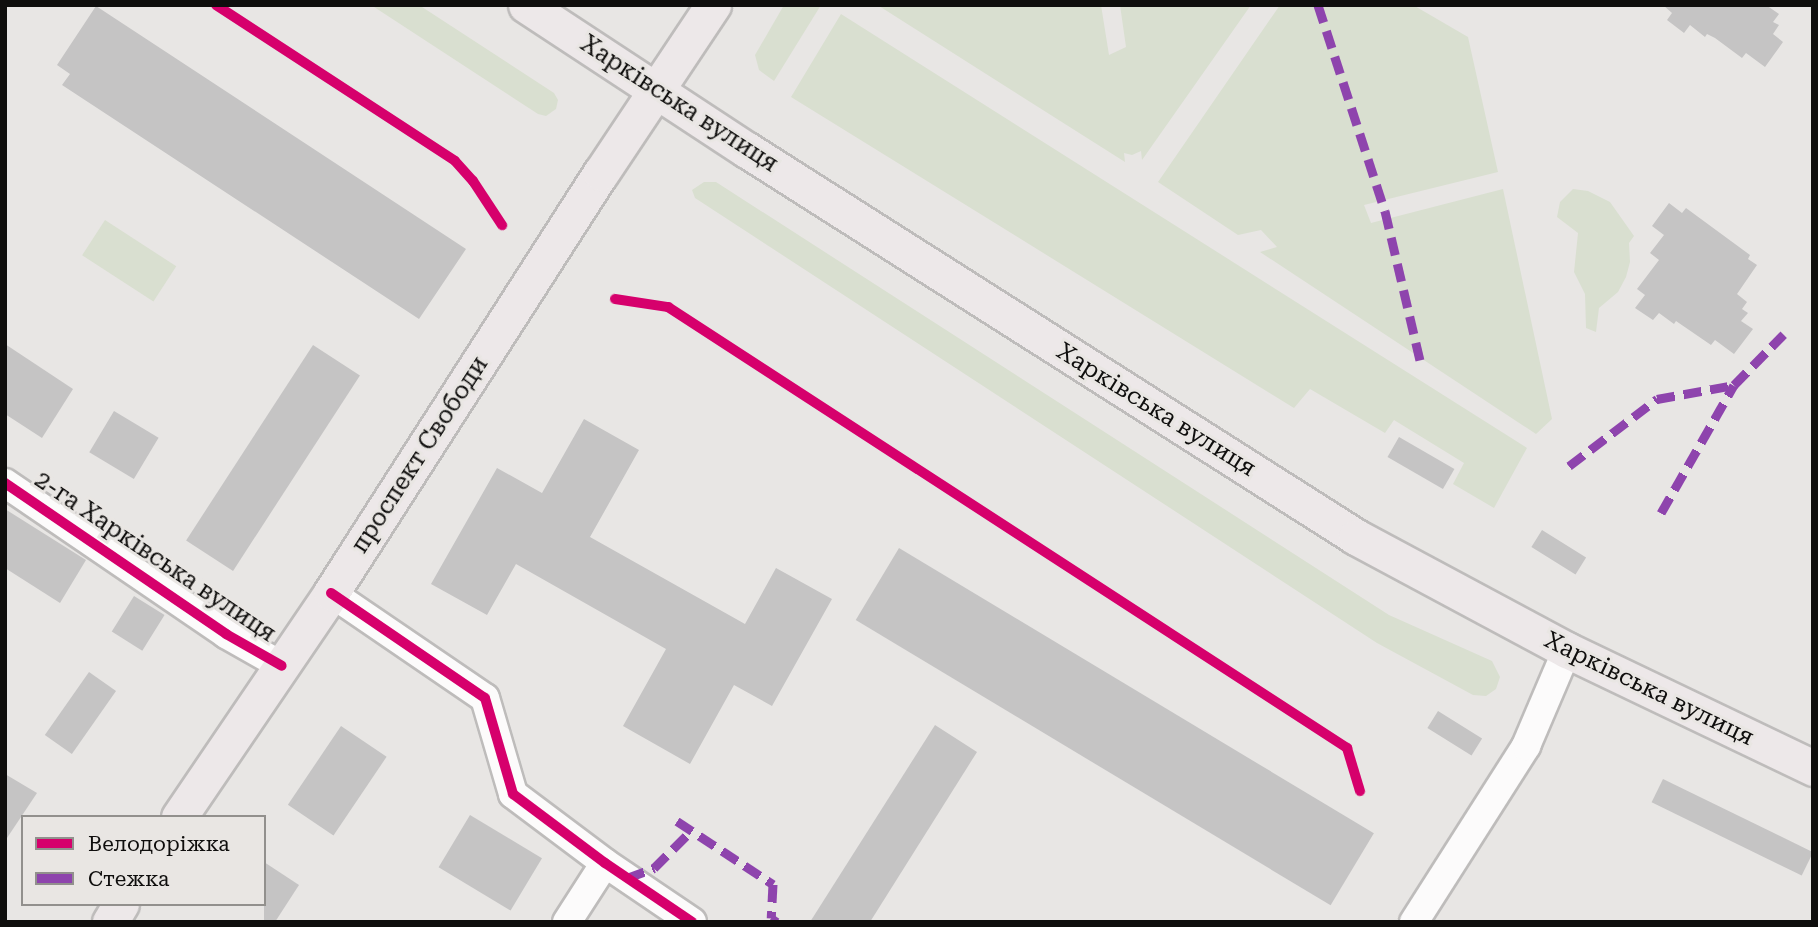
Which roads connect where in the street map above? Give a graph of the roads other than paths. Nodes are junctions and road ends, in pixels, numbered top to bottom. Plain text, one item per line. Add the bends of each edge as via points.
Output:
1 (526, 5) edge
2 (713, 5) edge
3 (658, 90) junction
4 (5, 483) edge
5 (331, 593) junction
6 (1567, 650) junction
7 (282, 666) junction
8 (1813, 768) edge
9 (180, 815) edge
10 (605, 863) junction
11 (120, 906) edge
12 (110, 922) edge
13 (567, 922) edge
14 (692, 922) edge
15 (1414, 922) edge

1 - 3 main road, Харківська вулиця
2 - 3 main road, проспект Свободи
3 - 5 main road, проспект Свободи
3 - 6 main road, Харківська вулиця via 1356,537
4 - 7 street, 2-га Харківська вулиця via 226,634
5 - 7 main road, проспект Свободи
5 - 10 street via 485,698 513,794
6 - 8 main road, Харківська вулиця
6 - 15 street via 1526,746
7 - 9 main road, проспект Свободи
10 - 13 street
10 - 14 street
11 - 12 main road

